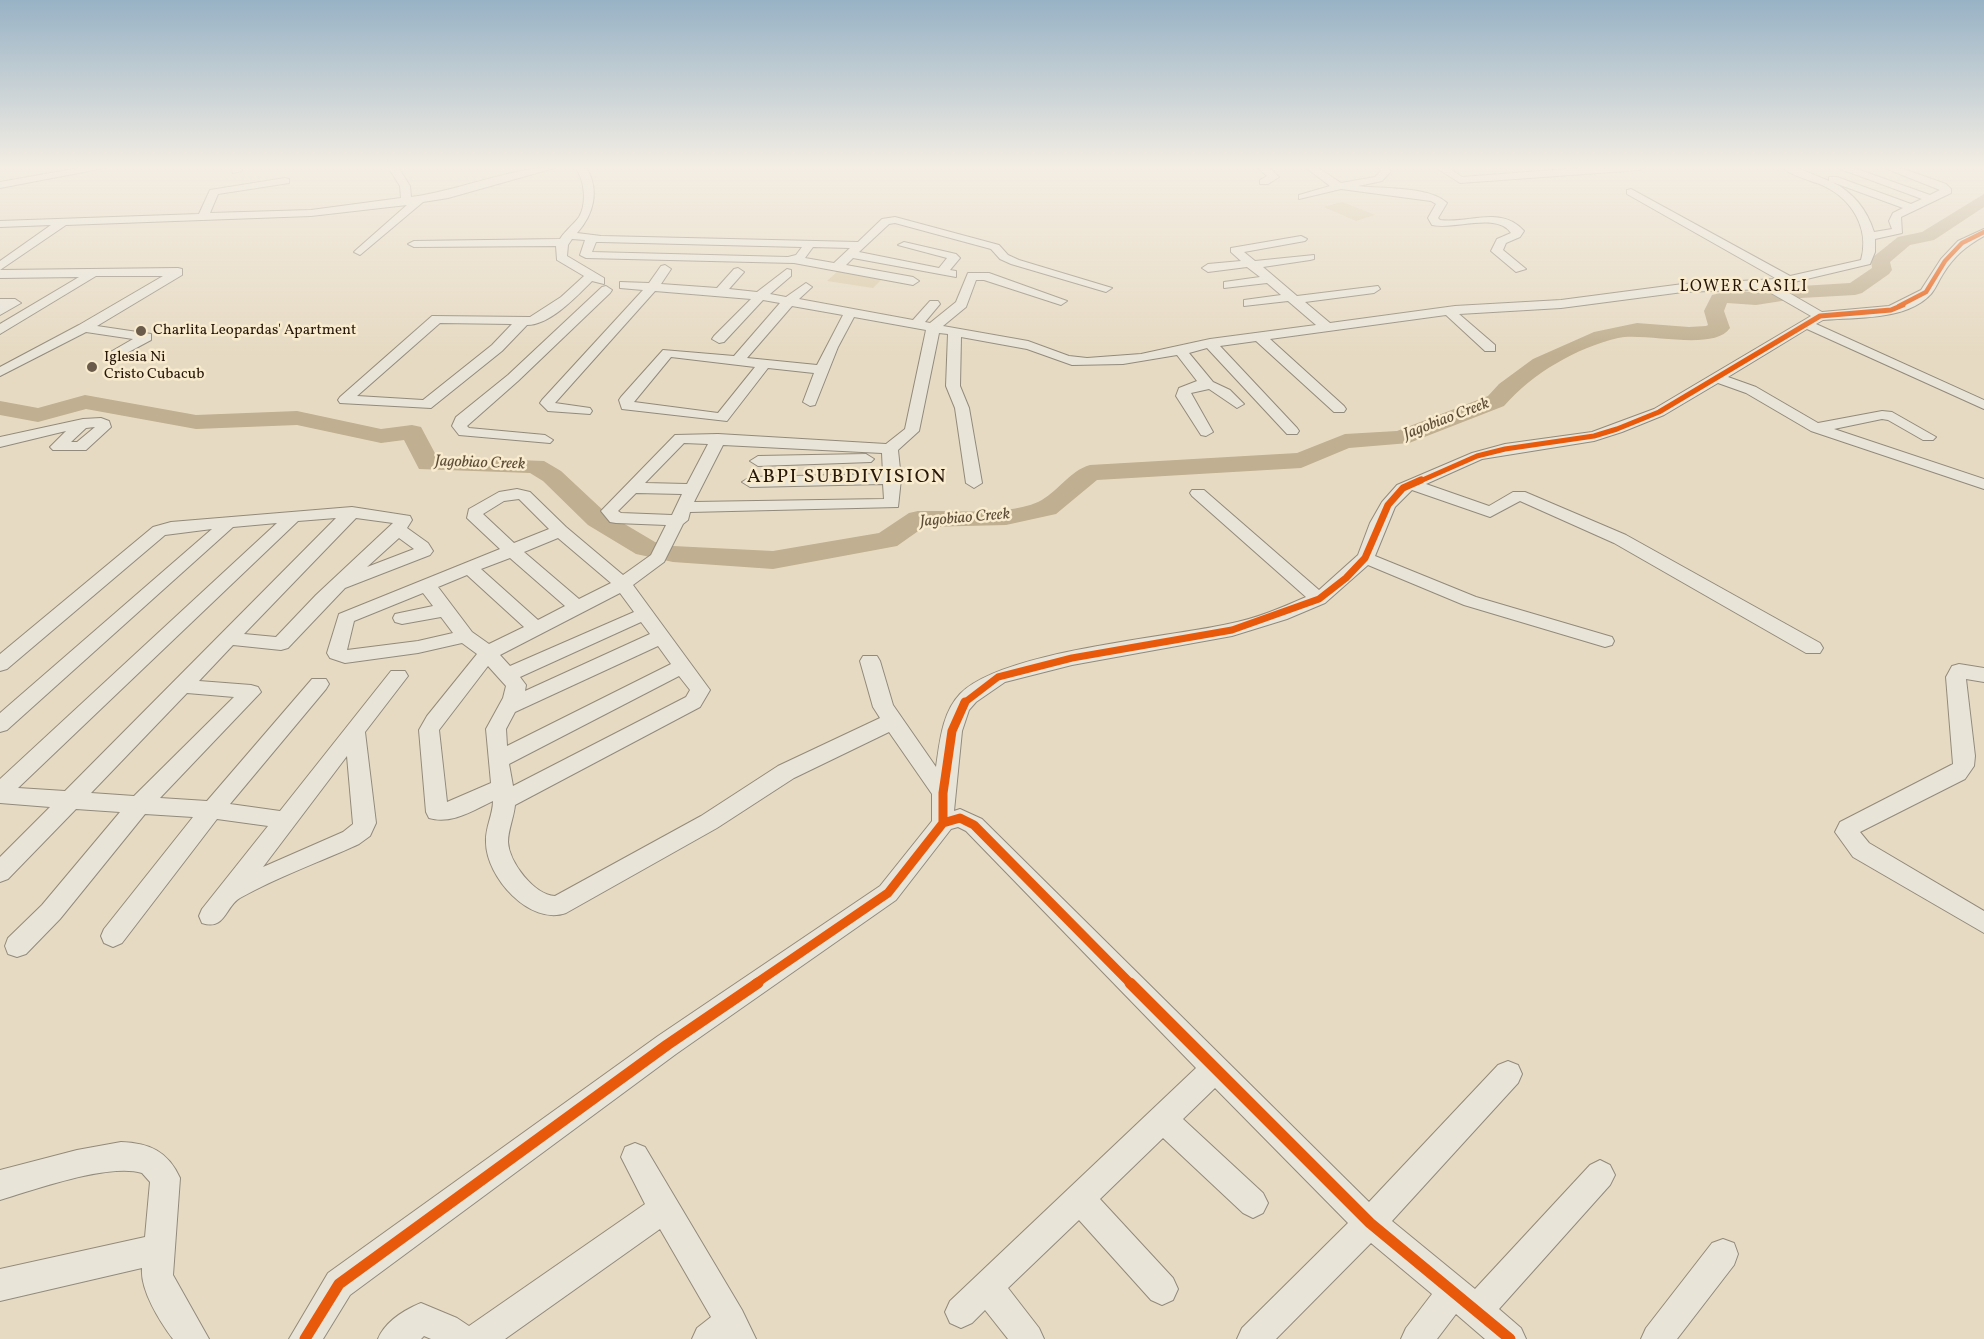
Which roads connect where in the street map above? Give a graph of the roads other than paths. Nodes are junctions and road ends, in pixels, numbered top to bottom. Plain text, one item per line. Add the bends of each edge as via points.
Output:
1 (52, 229) edge
2 (386, 229) edge
3 (574, 229) edge
4 (878, 229) edge
5 (921, 229) edge
6 (929, 229) edge
7 (1516, 229) edge
8 (1698, 229) edge
9 (1868, 229) edge
10 (1897, 229) edge
11 (1984, 232) edge
12 (1871, 236) junction
13 (591, 238) junction
14 (566, 239) junction
15 (1301, 239) dead end
16 (414, 244) dead end
17 (810, 244) junction
18 (903, 245) junction
19 (856, 250) junction
20 (360, 252) dead end
21 (1310, 257) dead end
22 (796, 260) junction
23 (886, 261) junction
24 (1251, 264) junction
25 (0, 266) edge
26 (838, 266) junction
27 (1208, 268) dead end
28 (665, 269) dead end
29 (1520, 269) dead end
30 (738, 272) dead end
31 (787, 273) dead end
32 (0, 274) edge
33 (92, 274) junction
34 (1269, 279) junction
35 (1788, 280) junction
36 (913, 281) dead end
37 (598, 283) junction
38 (1228, 285) dead end
39 (652, 287) junction
40 (806, 287) dead end
41 (1770, 287) junction
42 (1106, 288) dead end
43 (1374, 289) dead end
44 (721, 291) junction
45 (832, 293) dead end
46 (760, 296) junction
47 (1293, 299) junction
48 (1061, 301) dead end
49 (788, 302) junction
50 (0, 303) edge
51 (1248, 303) dead end
52 (934, 304) dead end
53 (818, 306) junction
54 (0, 311) edge
55 (1449, 311) junction
56 (851, 312) junction
57 (1314, 316) junction
58 (1814, 321) junction
59 (522, 322) junction
60 (1270, 323) dead end
61 (916, 324) junction
62 (933, 327) junction
63 (84, 328) junction
64 (1329, 329) junction
65 (0, 330) edge
66 (955, 332) junction
67 (1260, 336) junction
68 (719, 339) dead end
69 (1210, 343) junction
70 (1490, 348) dead end
71 (1181, 352) junction
72 (112, 357) dead end
73 (736, 361) junction
74 (764, 366) junction
75 (824, 370) junction
76 (0, 372) edge
77 (1719, 378) junction
78 (1208, 385) junction
79 (810, 402) dead end
80 (1237, 404) dead end
81 (1984, 405) edge
82 (1338, 409) dead end
83 (585, 411) dead end
84 (83, 423) dead end
85 (1816, 428) junction
86 (1292, 431) dead end
87 (1206, 432) dead end
88 (1928, 437) dead end
89 (718, 439) junction
90 (545, 440) dead end
91 (765, 441) junction
92 (0, 442) edge
93 (890, 454) junction
94 (856, 459) junction
95 (758, 461) junction
96 (893, 479) junction
97 (859, 481) junction
98 (750, 482) junction
99 (974, 483) dead end
100 (1411, 484) junction
101 (1984, 484) edge
102 (630, 488) junction
103 (695, 489) junction
104 (1198, 493) dead end
105 (742, 507) junction
106 (860, 507) junction
107 (352, 512) junction
108 (682, 514) junction
109 (293, 517) junction
110 (227, 524) junction
111 (398, 529) junction
112 (560, 531) junction
113 (512, 552) junction
114 (1365, 558) junction
115 (471, 570) junction
116 (623, 584) junction
117 (337, 585) junction
118 (428, 587) junction
119 (1319, 598) junction
120 (577, 607) junction
121 (444, 610) junction
122 (644, 614) junction
123 (402, 618) dead end
124 (535, 627) junction
125 (465, 636) junction
126 (660, 637) junction
127 (227, 638) junction
128 (1605, 641) dead end
129 (1813, 648) dead end
130 (488, 653) junction
131 (870, 661) dead end
132 (0, 664) edge
133 (681, 667) junction
134 (1976, 672) edge
135 (508, 675) junction
136 (398, 676) dead end
137 (319, 684) dead end
138 (182, 686) junction
139 (511, 706) junction
140 (892, 720) junction
141 (0, 725) edge
142 (355, 732) junction
143 (500, 759) junction
144 (0, 793) edge
145 (943, 793) junction
146 (504, 794) junction
147 (71, 799) junction
148 (139, 805) junction
149 (212, 810) junction
150 (284, 820) junction
151 (943, 823) junction
152 (0, 872) edge
153 (227, 893) junction
154 (211, 916) dead end
155 (1984, 923) edge
156 (113, 936) dead end
157 (17, 946) dead end
158 (1215, 1069) junction
159 (1508, 1074) dead end
160 (1163, 1119) junction
161 (635, 1157) dead end
162 (1600, 1175) dead end
163 (0, 1185) edge
164 (1079, 1198) junction
165 (1253, 1203) dead end
166 (663, 1209) junction
167 (1370, 1223) junction
168 (158, 1250) junction
169 (1723, 1254) dead end
170 (0, 1285) edge
171 (987, 1287) junction
172 (1162, 1289) dead end
173 (1465, 1301) junction
174 (962, 1312) dead end
175 (726, 1333) edge
176 (446, 1336) edge
177 (193, 1339) edge
178 (305, 1339) edge
179 (394, 1339) edge
180 (478, 1339) edge
181 (1028, 1339) edge
182 (1253, 1339) edge
183 (1417, 1339) edge
184 (1510, 1339) edge
185 (1658, 1339) edge

1 - 25 street
2 - 20 street
3 - 14 street
4 - 19 street
5 - 18 street
6 - 42 street via 994,247 1015,262
7 - 29 street via 1516,235 1500,241 1497,251
8 - 35 street
9 - 12 street
10 - 12 street via 1894,234
11 - 58 street via 1962,243 1945,261 1926,292 1910,302 1891,310
12 - 35 street via 1872,247 1866,262
13 - 14 street
13 - 17 street
13 - 22 street via 586,255
14 - 16 street
14 - 37 street via 561,258
15 - 24 street via 1235,249
17 - 19 street
17 - 22 street
18 - 23 street
18 - 23 street via 954,258 947,273
19 - 23 street
19 - 26 street
21 - 24 street
22 - 26 street
24 - 27 street
24 - 34 street
26 - 36 street
28 - 39 street
30 - 44 street
31 - 46 street
32 - 33 street
33 - 63 street via 178,272
33 - 65 street
34 - 38 street
34 - 47 street
35 - 41 street
37 - 39 street via 622,279 624,285
37 - 59 street via 539,319
37 - 90 street via 513,378 461,420 459,426 464,432
39 - 44 street via 689,284
39 - 83 street via 547,403 553,408
40 - 49 street
41 - 55 street via 1683,288 1561,304
41 - 58 street via 1797,303
43 - 47 street
44 - 46 street
45 - 53 street
46 - 49 street
46 - 68 street
47 - 51 street
47 - 57 street
48 - 62 street via 985,276 972,276 959,306
49 - 53 street
49 - 73 street
50 - 54 street via 15,303
52 - 61 street
53 - 56 street
55 - 64 street
55 - 70 street
56 - 61 street via 883,313
56 - 75 street via 831,347
57 - 60 street
57 - 64 street
58 - 77 street
58 - 81 street
59 - 59 street via 497,348 426,405 345,400 437,320
61 - 62 street
62 - 66 street
62 - 93 street via 912,431
63 - 72 street via 146,337
63 - 76 street
64 - 67 street
66 - 71 street via 1043,348 1071,361
66 - 99 street via 952,386 962,408
67 - 69 street
67 - 82 street
69 - 71 street
69 - 86 street
71 - 78 street
73 - 74 street
73 - 74 street via 668,353 626,399 627,406 722,418
74 - 75 street
75 - 79 street
77 - 85 street via 1751,390
77 - 100 street via 1659,412 1617,429 1477,456
78 - 80 street via 1221,387
78 - 87 street via 1187,389 1183,396
84 - 92 street
85 - 88 street via 1882,415 1892,416
85 - 101 street
89 - 91 street
89 - 102 street via 680,438
89 - 103 street
91 - 93 street
91 - 95 street
93 - 94 street
93 - 96 street
94 - 95 street
94 - 97 street
95 - 98 street
96 - 97 street
96 - 106 street via 892,504
97 - 98 street
97 - 106 street
98 - 105 street
100 - 114 street via 1388,505
100 - 129 street via 1490,512 1519,495 1620,539
102 - 103 street
102 - 108 street via 609,511 613,517
103 - 108 street
104 - 119 street
105 - 106 street
105 - 108 street
107 - 109 street
107 - 111 street via 404,520
107 - 127 street
108 - 116 street via 661,552
109 - 110 street
109 - 144 street
110 - 132 street via 159,531
110 - 141 street
111 - 117 street
111 - 117 street via 424,551
112 - 113 street
112 - 113 street via 524,495 488,501 475,512 475,518
112 - 116 street
113 - 115 street
113 - 120 street
114 - 119 street
114 - 128 street via 1470,601
115 - 118 street
115 - 124 street
116 - 120 street
116 - 122 street
117 - 127 street via 281,644
118 - 121 street
118 - 125 street via 346,618 337,653 345,657
119 - 145 street via 1232,630 1072,658 998,677 960,708 952,731
120 - 124 street
121 - 123 street
121 - 125 street
122 - 126 street
122 - 135 street
124 - 130 street
125 - 130 street
126 - 133 street
126 - 139 street
127 - 138 street
130 - 135 street
130 - 146 street via 429,730 437,812
131 - 140 street via 883,707
133 - 143 street
133 - 146 street via 700,690 693,702
134 - 155 street via 1959,670 1956,677 1963,766 1958,773 1846,832 1861,850
135 - 139 street via 516,685
136 - 142 street
137 - 149 street
138 - 147 street
138 - 148 street via 251,692
139 - 143 street via 499,717 495,731
140 - 145 street
140 - 146 street via 786,772 709,822 558,906 542,905 520,885 498,855
142 - 150 street
142 - 153 street via 365,823 362,830
143 - 146 street
144 - 147 street
145 - 151 street
147 - 148 street
147 - 152 street
148 - 149 street
148 - 157 street via 51,912
149 - 150 street
149 - 156 street
150 - 153 street
151 - 158 street via 960,818 974,825
151 - 178 street via 888,893 667,1046 339,1284
153 - 154 street
158 - 160 street
158 - 167 street
159 - 167 street
160 - 164 street
160 - 165 street
161 - 166 street
162 - 173 street
163 - 168 street via 105,1158 129,1155 149,1160 165,1178
164 - 171 street
164 - 172 street
166 - 175 street
166 - 180 street
167 - 173 street
167 - 182 street
168 - 170 street
168 - 177 street via 157,1277
169 - 185 street
171 - 174 street
171 - 181 street
173 - 183 street
173 - 184 street
176 - 179 street via 421,1319

